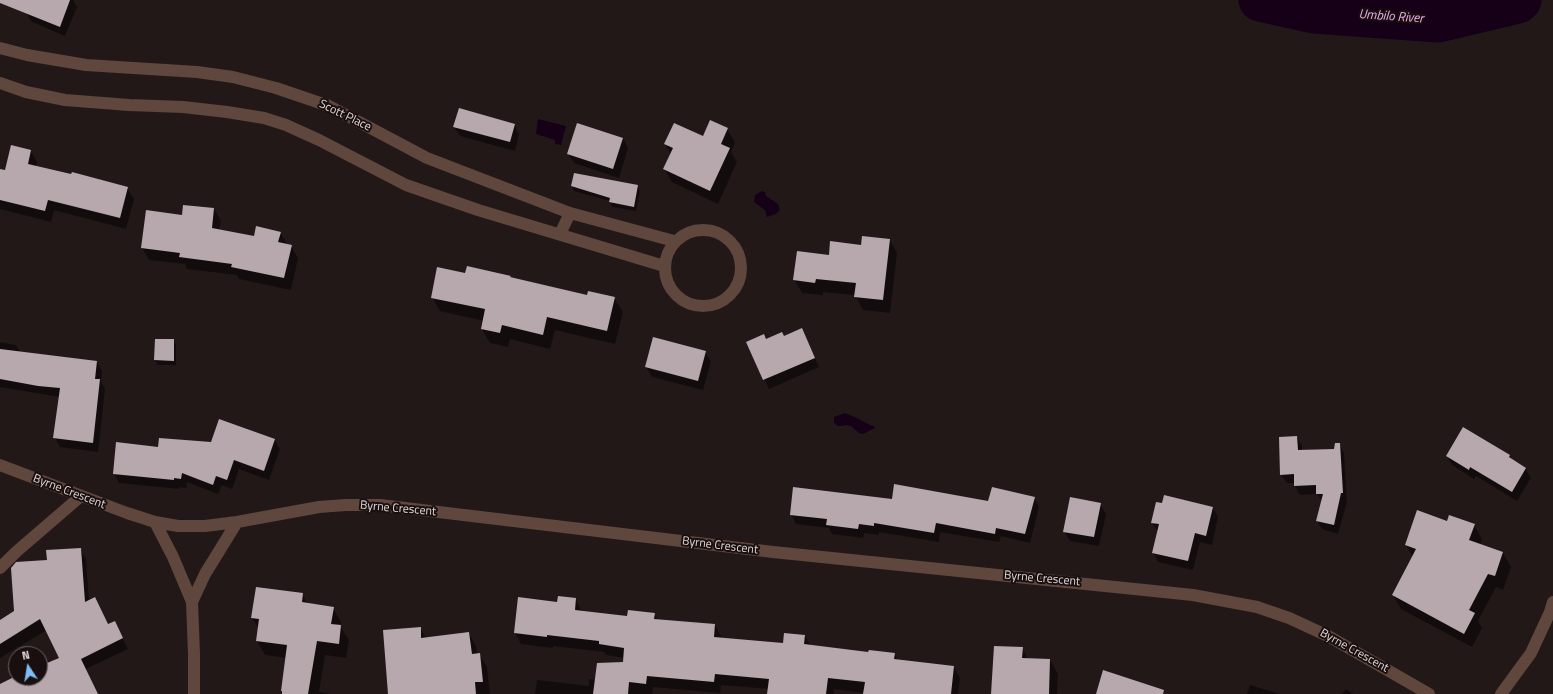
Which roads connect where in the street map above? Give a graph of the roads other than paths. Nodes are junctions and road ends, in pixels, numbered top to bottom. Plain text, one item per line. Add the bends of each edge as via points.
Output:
1 (0, 48) edge
2 (0, 83) edge
3 (570, 213) junction
4 (560, 234) junction
5 (674, 241) junction
6 (664, 266) junction
7 (0, 465) edge
8 (81, 496) junction
9 (155, 522) junction
10 (237, 522) junction
11 (0, 568) edge
12 (192, 602) junction
13 (1553, 602) edge
14 (194, 694) edge
15 (1429, 694) edge
16 (1501, 694) edge

1 - 3 street, Scott Place via 86,65 197,72 233,77 276,88 329,106 427,158
2 - 4 street via 26,92 64,100 184,107 264,118 319,140 406,185
3 - 4 street
3 - 5 street, Scott Place
4 - 6 street
5 - 6 street via 665,257
5 - 6 street via 695,230 707,229 724,235 737,248 742,265 739,283 728,298 712,306 694,306 678,298 667,283
7 - 8 street, Byrne Crescent
8 - 9 street, Byrne Crescent
8 - 11 street
9 - 10 street, Byrne Crescent via 178,526
9 - 12 street
10 - 12 street via 205,574
10 - 15 street, Byrne Crescent via 319,508 380,505 773,552 1193,595 1257,607 1288,618 1328,636
12 - 14 street
13 - 16 street via 1531,653

